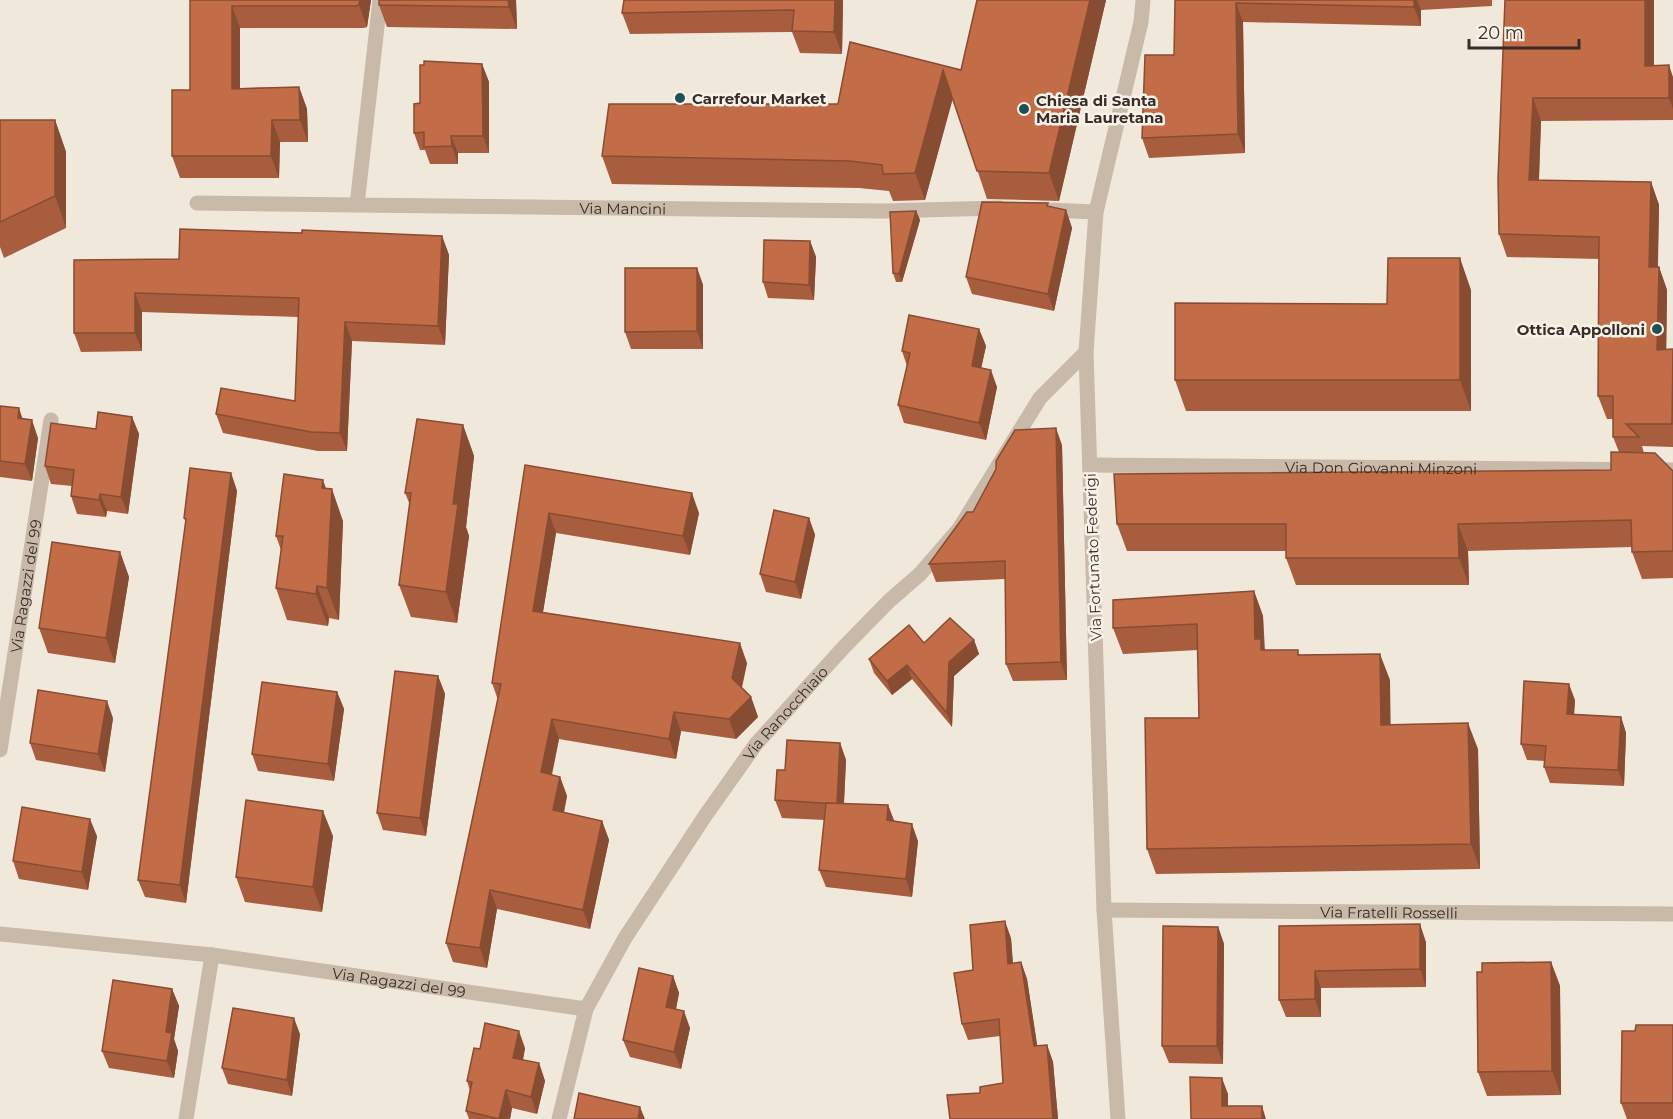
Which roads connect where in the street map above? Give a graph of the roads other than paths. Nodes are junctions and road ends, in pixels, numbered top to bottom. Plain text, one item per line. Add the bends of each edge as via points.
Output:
1 (381, 0) edge
2 (1143, 0) edge
3 (197, 203) dead end
4 (357, 205) junction
5 (1096, 212) junction
6 (1086, 352) junction
7 (51, 420) dead end
8 (1090, 465) junction
9 (1673, 470) edge
10 (0, 750) edge
11 (1104, 910) junction
12 (1673, 914) edge
13 (0, 934) edge
14 (212, 955) junction
15 (586, 1009) junction
16 (186, 1119) edge
17 (559, 1119) edge
18 (1118, 1119) edge

1 - 4 street
2 - 5 street, Via Fortunato Federigi
3 - 4 street, Via Mancini
4 - 5 street, Via Mancini
5 - 6 street, Via Fortunato Federigi
6 - 8 street, Via Fortunato Federigi
6 - 15 street, Via Ranocchiaio via 1040,398 959,530 920,574 844,646 756,744 625,938
7 - 10 street, Via Ragazzi del 99
8 - 9 street, Via Don Giovanni Minzoni
8 - 11 street, Via Fortunato Federigi
11 - 12 street, Via Fratelli Rosselli
11 - 18 street, Via Fortunato Federigi
13 - 14 street, Via Ragazzi del 99
14 - 15 street, Via Ragazzi del 99
14 - 16 street
15 - 17 street, Via Ranocchiaio

